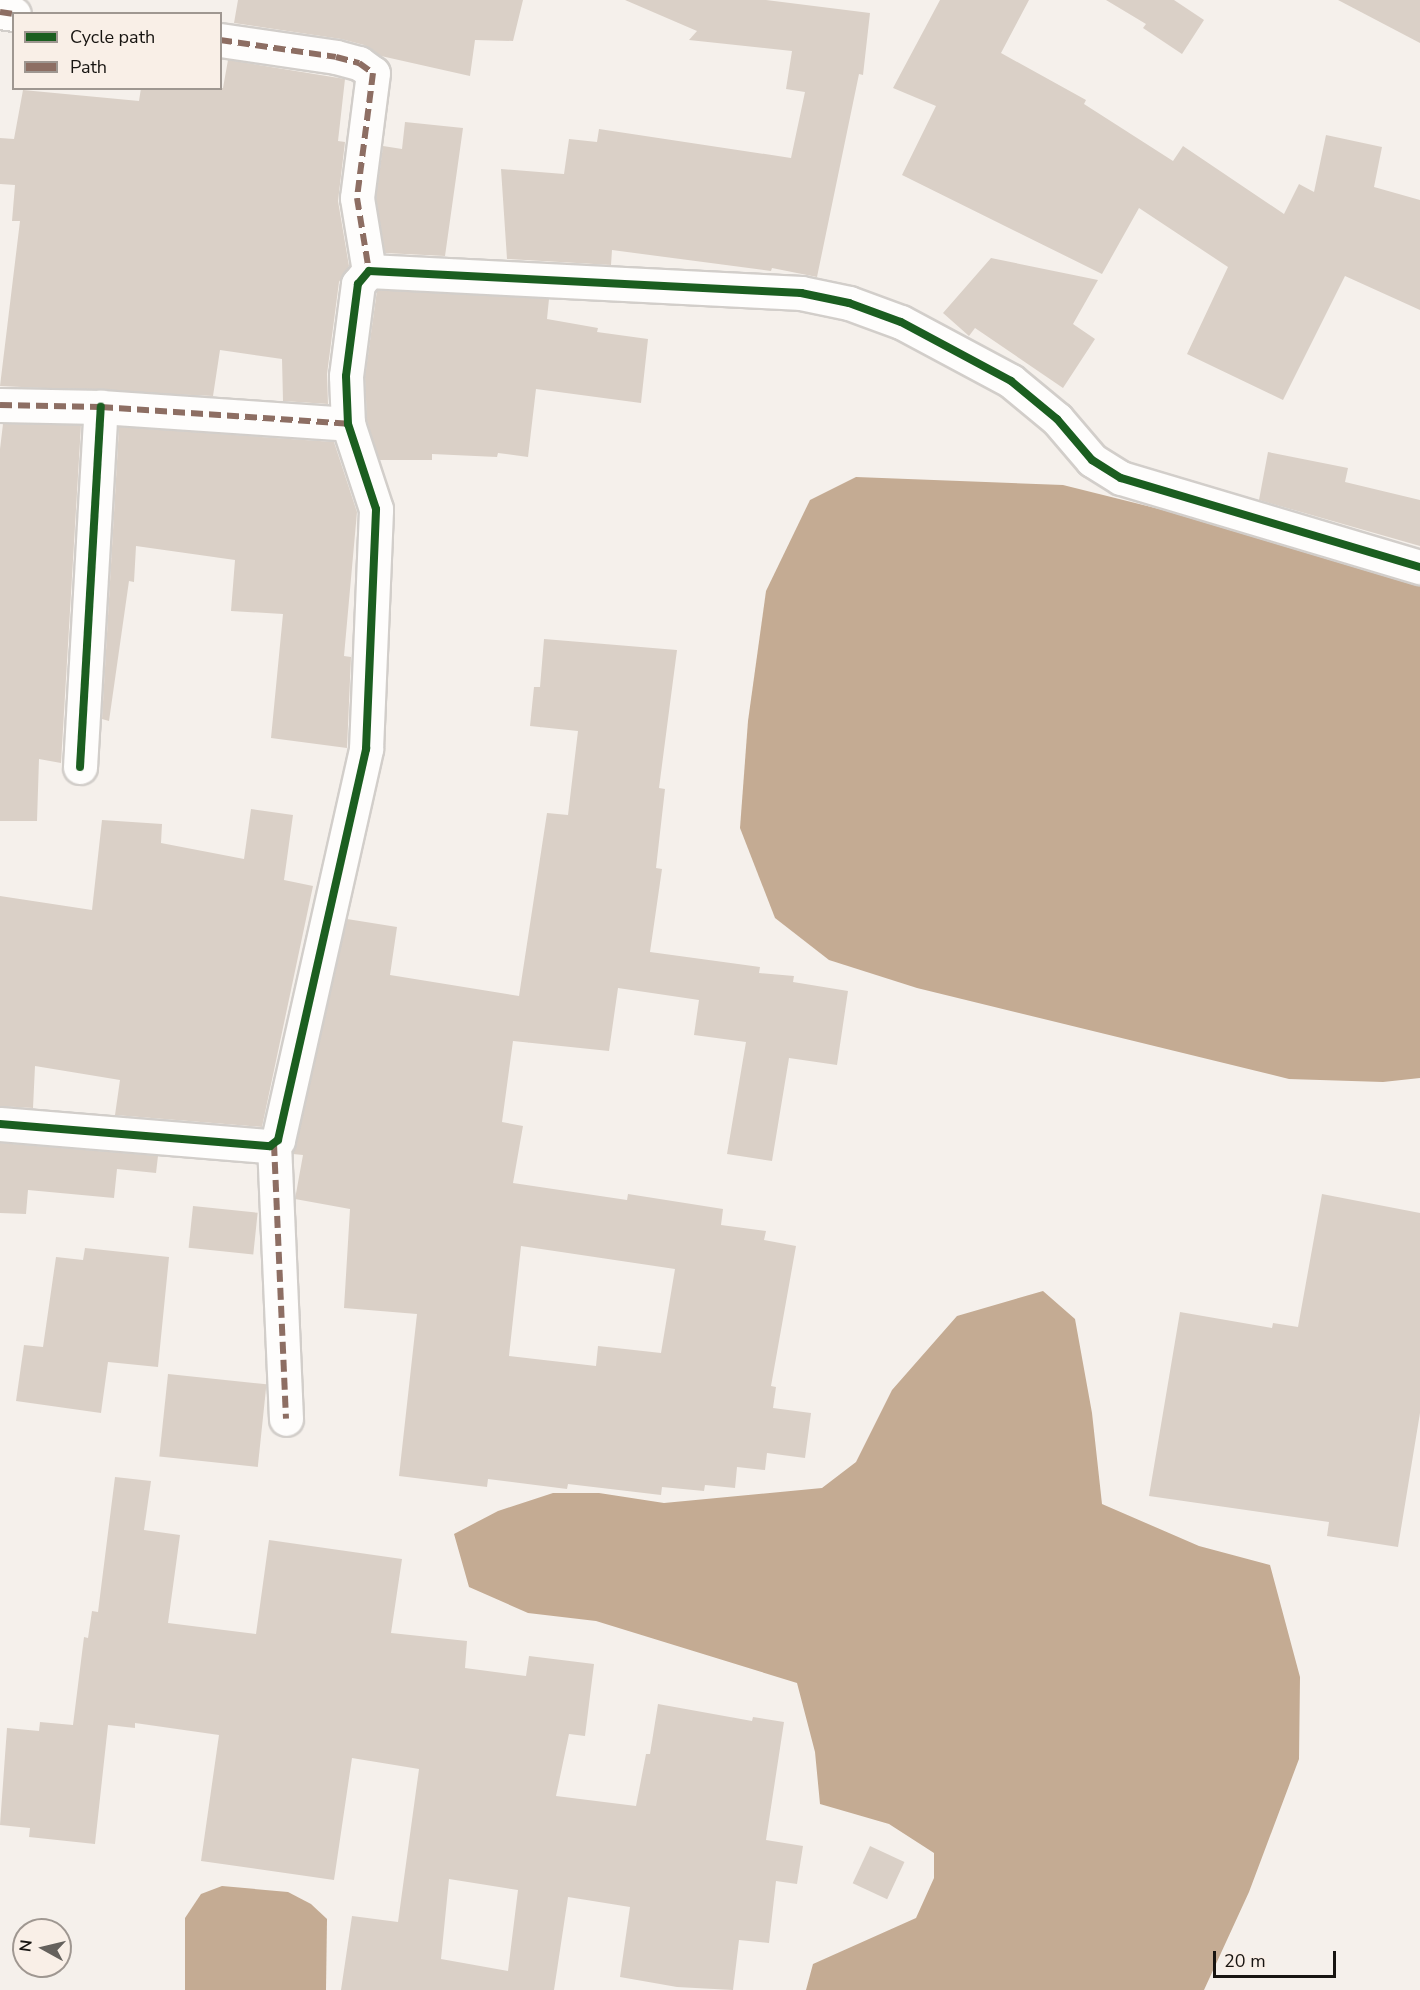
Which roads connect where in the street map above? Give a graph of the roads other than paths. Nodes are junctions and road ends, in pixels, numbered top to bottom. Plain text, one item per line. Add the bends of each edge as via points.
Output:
1 (222, 40) edge
2 (369, 272) junction
3 (0, 405) edge
4 (100, 407) junction
5 (348, 424) junction
6 (1420, 567) edge
7 (80, 767) dead end
8 (0, 1124) edge
9 (274, 1144) junction
10 (286, 1419) dead end

1 - 2 street via 336,57 359,63 373,74 357,198
2 - 5 street via 358,284 346,376
2 - 6 street via 801,293 849,303 901,322 1011,381 1057,419 1092,460 1121,478
3 - 4 street
4 - 5 street
4 - 7 street
5 - 9 street via 376,509 366,749 281,1133
8 - 9 street
9 - 10 street

